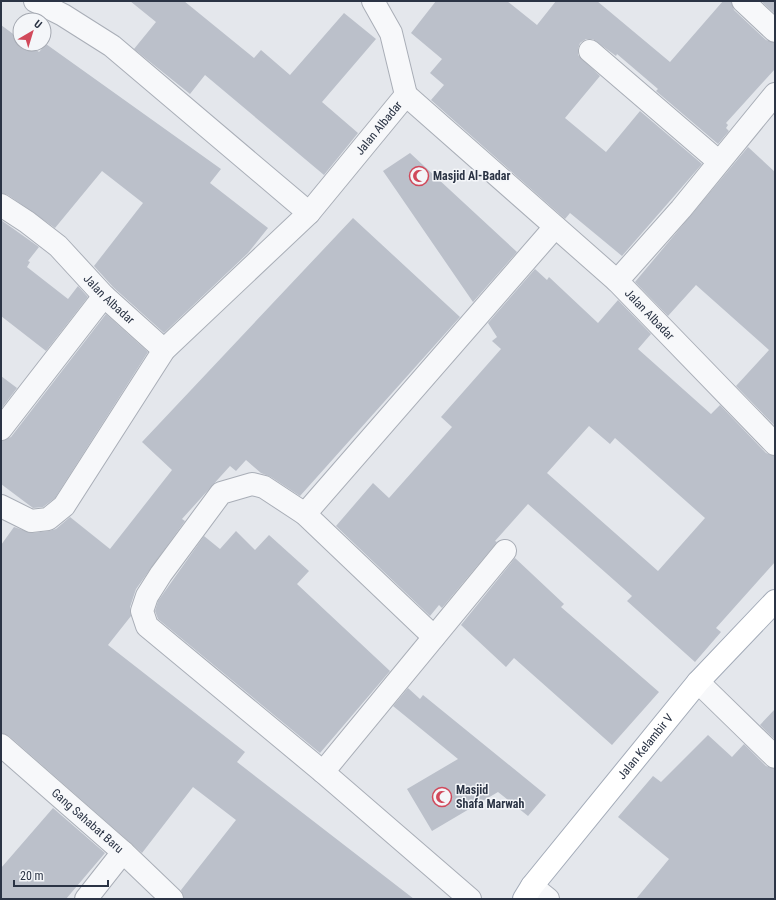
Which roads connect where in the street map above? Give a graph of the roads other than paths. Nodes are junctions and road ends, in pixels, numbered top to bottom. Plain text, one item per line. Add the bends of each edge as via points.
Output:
1 (35, 1) edge
2 (373, 1) edge
3 (743, 1) edge
4 (775, 31) edge
5 (590, 51) dead end
6 (775, 94) edge
7 (406, 95) junction
8 (718, 162) junction
9 (1, 205) edge
10 (309, 213) junction
11 (555, 227) junction
12 (617, 281) junction
13 (104, 296) junction
14 (164, 350) junction
15 (1, 429) edge
16 (775, 444) edge
17 (1, 506) edge
18 (305, 514) junction
19 (505, 551) dead end
20 (775, 601) edge
21 (434, 637) junction
22 (698, 682) junction
23 (1, 745) edge
24 (775, 757) edge
25 (323, 772) junction
26 (123, 852) junction
27 (535, 895) edge
28 (86, 899) edge
29 (172, 899) edge
30 (470, 899) edge

1 - 10 street via 63,14 112,46
2 - 7 street via 391,33
3 - 4 street
5 - 8 street
6 - 8 street
7 - 10 street, Jalan Albadar
7 - 11 street, Jalan Albadar
8 - 12 street
9 - 13 street, Jalan Albadar via 58,246
10 - 14 street, Jalan Albadar
11 - 12 street, Jalan Albadar
11 - 18 street
12 - 16 street, Jalan Albadar
13 - 14 street, Jalan Albadar
13 - 15 street
14 - 17 street via 64,506 48,519 31,521
18 - 21 street
18 - 25 street via 264,487 252,484 221,493 161,574 147,596 142,611 147,626
19 - 21 street
20 - 22 main road, Jalan Kelambir V
21 - 25 street
22 - 24 street
22 - 27 main road, Jalan Kelambir V
23 - 26 street, Gang Sahabat Baru
25 - 30 street
26 - 28 street
26 - 29 street, Gang Sahabat Baru

